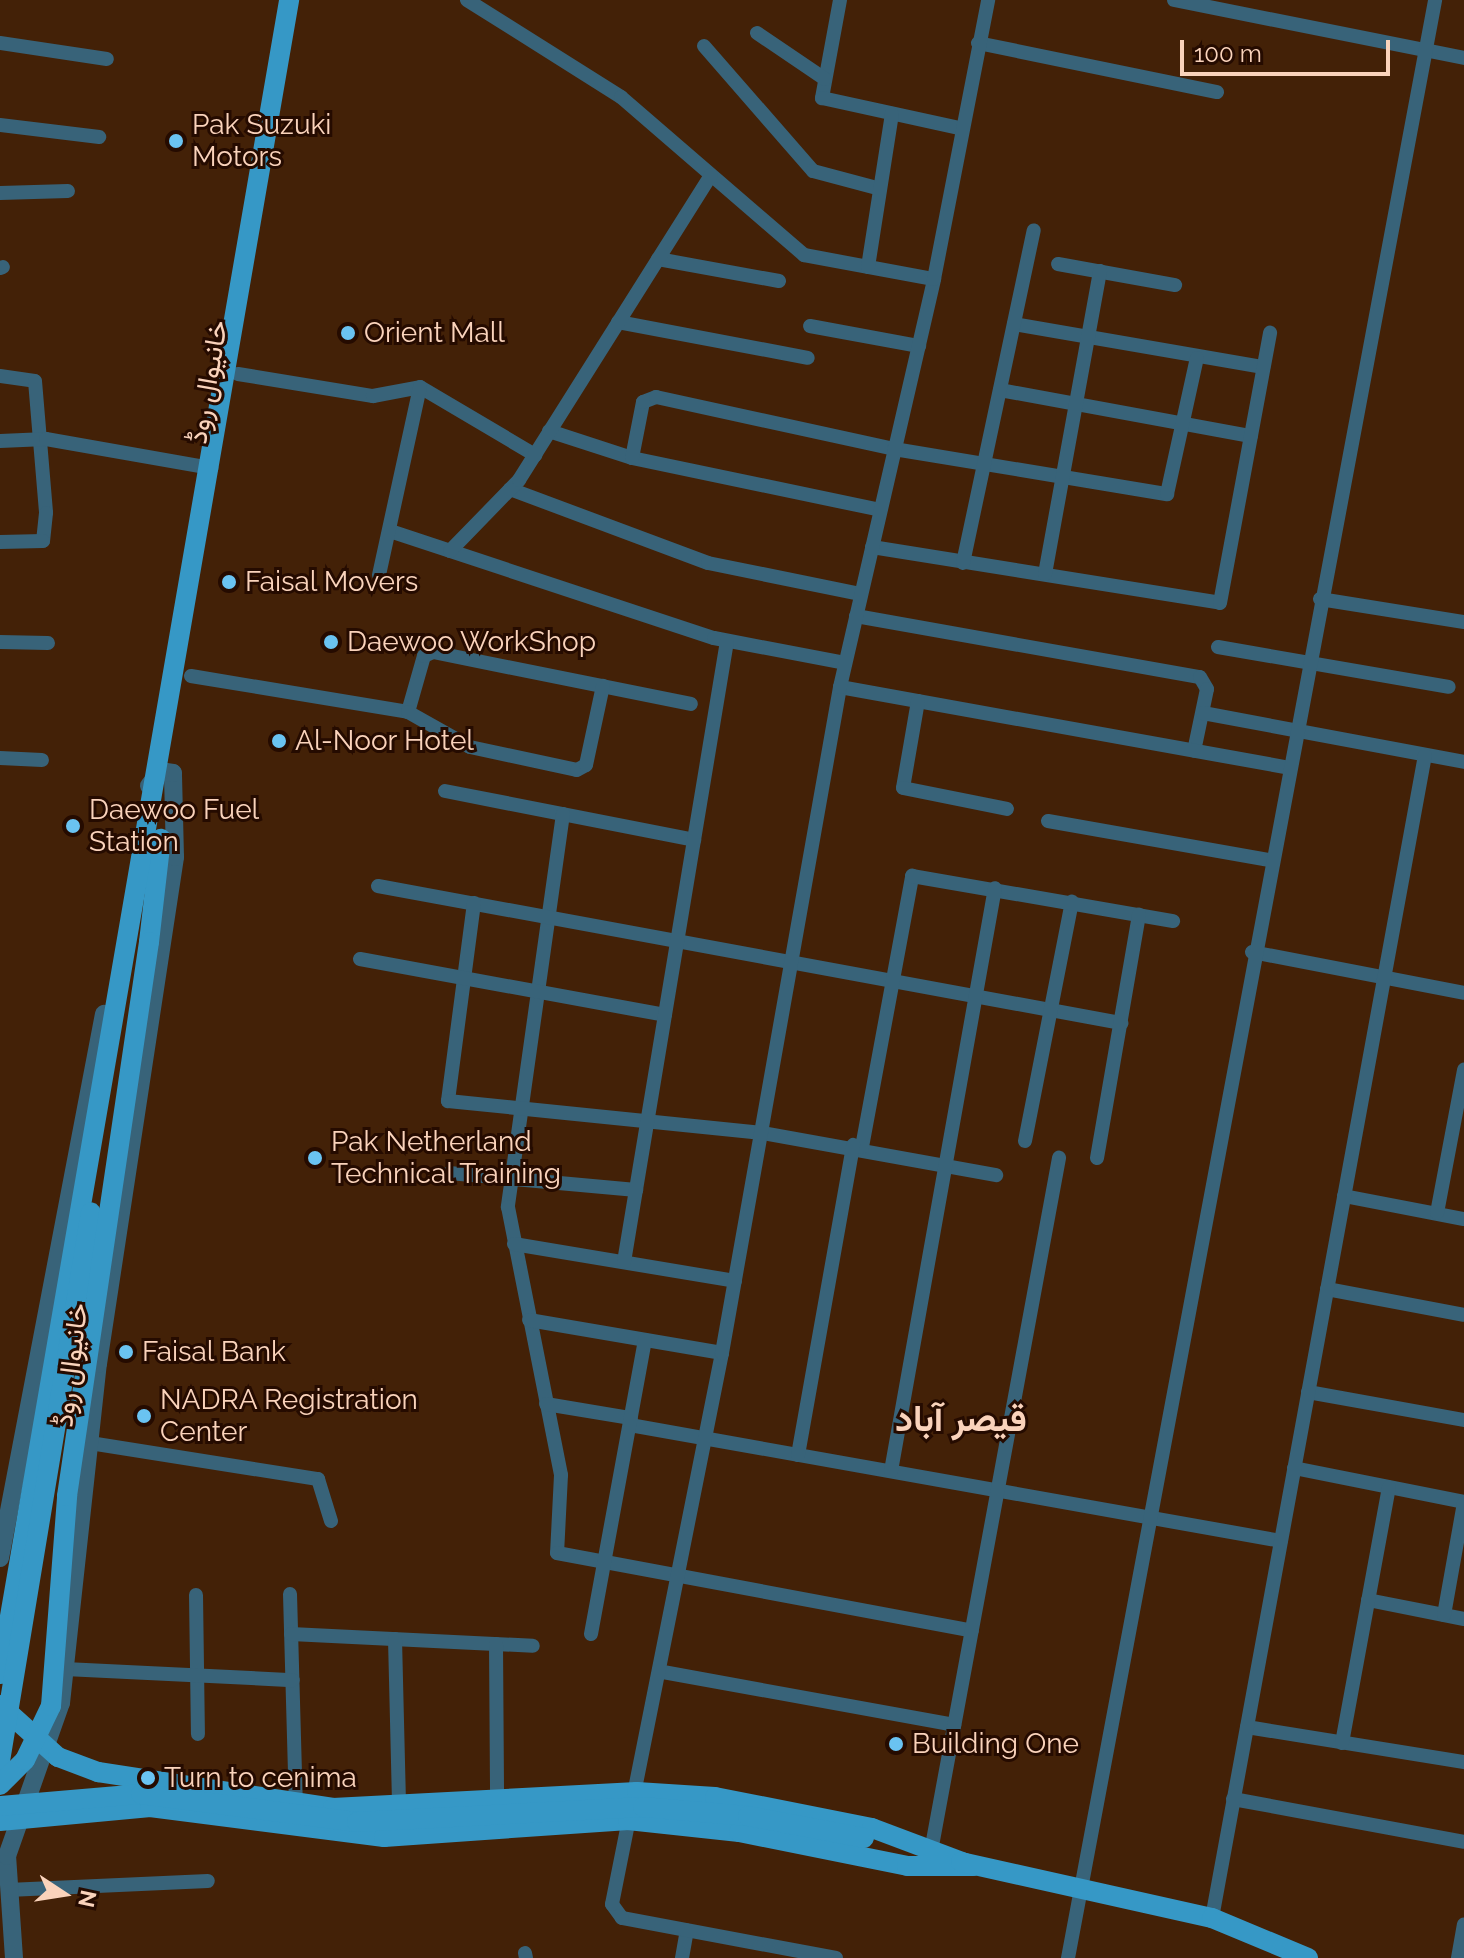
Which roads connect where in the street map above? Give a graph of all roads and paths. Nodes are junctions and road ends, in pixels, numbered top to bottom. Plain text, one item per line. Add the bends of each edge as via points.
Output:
1 (289, 0) edge
2 (302, 0) edge
3 (467, 0) edge
4 (840, 0) edge
5 (988, 0) edge
6 (1174, 0) edge
7 (1435, 0) edge
8 (757, 33) dead end
9 (0, 43) edge
10 (978, 43) junction
11 (704, 46) dead end
12 (1425, 49) junction
13 (1464, 58) edge
14 (107, 59) dead end
15 (825, 79) junction
16 (1217, 92) dead end
17 (892, 114) junction
18 (0, 125) edge
19 (960, 128) junction
20 (99, 137) dead end
21 (711, 175) junction
22 (880, 189) junction
23 (68, 191) dead end
24 (0, 193) edge
25 (1034, 230) dead end
26 (658, 259) junction
27 (1058, 264) dead end
28 (868, 267) junction
29 (1100, 271) junction
30 (934, 279) junction
31 (779, 281) dead end
32 (1175, 285) dead end
33 (618, 322) junction
34 (1014, 324) junction
35 (810, 326) dead end
36 (1270, 333) dead end
37 (1089, 338) junction
38 (919, 346) junction
39 (808, 358) dead end
40 (1197, 358) junction
41 (1263, 367) junction
42 (238, 374) junction
43 (0, 376) edge
44 (420, 387) junction
45 (1000, 390) junction
46 (1076, 404) junction
47 (1185, 424) junction
48 (549, 431) junction
49 (1251, 436) junction
50 (46, 439) junction
51 (0, 441) edge
52 (894, 449) junction
53 (535, 455) junction
54 (632, 458) junction
55 (984, 463) junction
56 (211, 468) junction
57 (1062, 476) junction
58 (510, 489) junction
59 (880, 510) junction
60 (390, 531) junction
61 (0, 542) edge
62 (872, 547) junction
63 (450, 551) junction
64 (963, 563) junction
65 (1045, 574) junction
66 (379, 575) dead end
67 (861, 594) junction
68 (1320, 599) junction
69 (856, 616) junction
70 (1464, 622) edge
71 (727, 641) junction
72 (0, 642) edge
73 (48, 643) dead end
74 (1218, 647) dead end
75 (1308, 662) junction
76 (845, 663) junction
77 (191, 676) junction
78 (603, 686) junction
79 (840, 687) junction
80 (1449, 687) dead end
81 (918, 701) junction
82 (691, 704) dead end
83 (408, 712) junction
84 (1203, 713) junction
85 (1295, 730) junction
86 (1194, 751) junction
87 (1425, 755) junction
88 (0, 758) edge
89 (42, 760) dead end
90 (1464, 762) edge
91 (1288, 768) junction
92 (167, 772) junction
93 (445, 791) dead end
94 (1007, 809) dead end
95 (563, 814) junction
96 (1048, 821) dead end
97 (161, 839) junction
98 (694, 840) junction
99 (1270, 860) junction
100 (378, 886) dead end
101 (995, 888) junction
102 (1072, 902) junction
103 (474, 903) junction
104 (1139, 915) junction
105 (549, 917) junction
106 (1173, 921) dead end
107 (678, 940) junction
108 (1252, 952) junction
109 (360, 959) dead end
110 (794, 961) junction
111 (1384, 977) junction
112 (465, 978) junction
113 (891, 979) junction
114 (538, 992) junction
115 (1464, 993) edge
116 (976, 996) junction
117 (1051, 1010) junction
118 (665, 1015) junction
119 (1121, 1023) junction
120 (1464, 1070) edge
121 (521, 1112) junction
122 (647, 1123) junction
123 (762, 1133) junction
124 (1025, 1141) dead end
125 (857, 1146) junction
126 (1059, 1158) dead end
127 (1097, 1158) dead end
128 (946, 1164) junction
129 (449, 1173) dead end
130 (996, 1175) dead end
131 (512, 1179) junction
132 (636, 1190) junction
133 (1344, 1196) junction
134 (1437, 1213) junction
135 (1464, 1219) edge
136 (514, 1244) junction
137 (624, 1262) junction
138 (735, 1281) junction
139 (1327, 1289) junction
140 (1464, 1315) edge
141 (529, 1320) junction
142 (645, 1340) junction
143 (722, 1353) junction
144 (1308, 1392) junction
145 (546, 1404) junction
146 (1464, 1420) edge
147 (631, 1421) junction
148 (705, 1438) junction
149 (90, 1443) junction
150 (798, 1455) junction
151 (1294, 1468) junction
152 (891, 1471) junction
153 (1389, 1487) junction
154 (998, 1491) junction
155 (1464, 1502) edge
156 (1149, 1518) junction
157 (331, 1521) dead end
158 (1281, 1541) junction
159 (0, 1558) edge
160 (604, 1564) junction
161 (680, 1576) junction
162 (290, 1594) dead end
163 (196, 1595) dead end
164 (1368, 1600) junction
165 (1444, 1615) junction
166 (1464, 1619) edge
167 (972, 1631) junction
168 (291, 1634) junction
169 (591, 1634) dead end
170 (395, 1639) junction
171 (496, 1644) junction
172 (533, 1646) dead end
173 (65, 1669) junction
174 (663, 1672) junction
175 (197, 1673) junction
176 (0, 1674) edge
177 (293, 1680) junction
178 (0, 1705) edge
179 (954, 1725) junction
180 (1247, 1727) junction
181 (198, 1734) dead end
182 (1342, 1743) junction
183 (46, 1746) junction
184 (0, 1761) edge
185 (1464, 1762) edge
186 (0, 1785) edge
187 (637, 1792) junction
188 (497, 1799) junction
189 (1233, 1799) junction
190 (296, 1803) junction
191 (399, 1805) junction
192 (0, 1806) edge
193 (9, 1820) edge
194 (628, 1820) junction
195 (1464, 1842) edge
196 (932, 1846) junction
197 (973, 1866) junction
198 (208, 1881) dead end
199 (1081, 1888) junction
200 (8, 1890) junction
201 (1212, 1918) junction
202 (1464, 1925) edge
203 (687, 1930) junction
204 (779, 1952) edge
205 (11, 1954) edge
206 (682, 1958) edge
207 (836, 1958) edge
208 (1068, 1958) edge
209 (1308, 1958) edge
210 (1458, 1958) edge

1 - 56 main road, خانیوال روڈ
2 - 42 main road, خانیوال روڈ
3 - 21 street via 621,97
4 - 15 street
5 - 10 street
6 - 12 street
7 - 12 street
8 - 15 street
9 - 14 street
10 - 16 street
10 - 19 street
11 - 22 street via 813,171
12 - 13 street
12 - 68 street
15 - 17 street via 826,101
17 - 19 street
17 - 22 street
18 - 20 street
19 - 30 street
21 - 26 street
21 - 28 street via 804,255
22 - 28 street
23 - 24 street
25 - 34 street
26 - 31 street
26 - 33 street
27 - 29 street
28 - 30 street
29 - 32 street
29 - 37 street
30 - 38 street
33 - 39 street
33 - 48 street
34 - 37 street
34 - 45 street
35 - 38 street
36 - 41 street
37 - 40 street
37 - 46 street
38 - 52 street
40 - 41 street
40 - 47 street
41 - 49 street
42 - 44 street via 373,396
42 - 77 main road, خانیوال روڈ
43 - 50 street via 33,377
44 - 53 street
44 - 60 street
45 - 46 street
45 - 55 street
46 - 47 street
46 - 57 street
47 - 49 street
47 - 57 street via 1173,493
48 - 53 street
48 - 54 street
49 - 65 street via 1220,603
50 - 51 street
50 - 56 street
50 - 61 street via 43,541
52 - 54 street via 656,397 643,402
52 - 55 street
52 - 59 street
53 - 58 street
54 - 59 street
55 - 57 street
55 - 64 street
56 - 92 main road, خانیوال روڈ
57 - 65 street
58 - 63 street
58 - 67 street via 708,563
59 - 62 street
60 - 63 street
60 - 66 street
62 - 64 street
62 - 67 street
63 - 71 street
64 - 65 street
67 - 69 street
68 - 70 street
68 - 75 street
69 - 76 street
69 - 84 street via 1200,677 1207,689
71 - 76 street
71 - 98 street
72 - 73 street
74 - 75 street
75 - 80 street
75 - 85 street
76 - 79 street
77 - 83 street
77 - 92 main road, خانیوال روڈ
78 - 82 street
78 - 83 street via 428,653
78 - 83 street via 586,765 577,770 470,747
79 - 81 street
79 - 110 street
81 - 86 street
81 - 94 street via 903,788
84 - 85 street
84 - 86 street
85 - 87 street
85 - 91 street
86 - 91 street
87 - 90 street
87 - 111 street
88 - 89 street
91 - 99 street
92 - 97 main road, خانیوال روڈ
92 - 149 street, خانیوال روڈ via 175,857
92 - 159 street via 146,789
92 - 176 main road, خانیوال روڈ via 88,1162
93 - 95 street
95 - 98 street
95 - 105 street
96 - 99 street
97 - 184 main road, خانیوال روڈ, bridge via 91,1212
97 - 186 main road, bridge via 67,1496 51,1706 32,1749
98 - 107 street
99 - 108 street
100 - 103 street
101 - 102 street
101 - 113 street via 908,878
101 - 116 street
102 - 104 street
102 - 117 street
103 - 105 street
103 - 112 street
104 - 106 street
104 - 119 street
105 - 107 street
105 - 114 street
107 - 110 street
107 - 118 street
108 - 111 street
108 - 156 street
109 - 112 street
110 - 113 street
110 - 123 street
111 - 115 street
111 - 133 street
112 - 114 street
112 - 121 street via 448,1101
113 - 116 street
113 - 125 street
114 - 118 street
114 - 121 street
116 - 117 street
116 - 128 street
117 - 119 street
117 - 124 street
118 - 122 street
119 - 127 street
120 - 134 street
121 - 122 street
121 - 131 street
122 - 123 street
122 - 132 street
123 - 125 street
123 - 138 street
125 - 128 street
125 - 150 street
126 - 154 street
128 - 130 street
128 - 152 street
129 - 131 street
131 - 132 street
131 - 136 street
132 - 137 street
133 - 134 street
133 - 139 street
134 - 135 street
136 - 137 street
136 - 141 street
137 - 138 street
138 - 143 street
139 - 140 street
139 - 144 street
141 - 142 street
141 - 145 street
142 - 143 street
142 - 147 street
143 - 148 street
144 - 146 street
144 - 151 street
145 - 147 street
145 - 160 street via 561,1475 557,1553
147 - 148 street
147 - 160 street
148 - 150 street
148 - 161 street
149 - 157 street via 318,1479
149 - 173 street, خانیوال روڈ
150 - 152 street
151 - 153 street
151 - 158 street
152 - 154 street
153 - 155 street
153 - 164 street
154 - 156 street
154 - 167 street
155 - 165 street
156 - 158 street
156 - 199 street
158 - 180 street
160 - 161 street
160 - 169 street
161 - 167 street
161 - 174 street
162 - 168 street
163 - 175 street
164 - 165 street
164 - 182 street
165 - 166 street
167 - 179 street
168 - 170 street
168 - 177 street
170 - 171 street
170 - 191 street
171 - 172 street
171 - 188 street
173 - 175 street
173 - 183 street, خانیوال روڈ
174 - 179 street
174 - 187 street
175 - 177 street
175 - 181 street
177 - 190 street
178 - 183 main road
179 - 196 street
180 - 182 street
180 - 189 street
182 - 185 street
183 - 190 main road via 72,1766 98,1772
183 - 193 street, خانیوال روڈ
187 - 188 main road
187 - 194 street
187 - 196 main road via 740,1801
188 - 191 main road
189 - 195 street
189 - 201 street
190 - 191 main road
192 - 197 main road, bridge via 141,1794 357,1822 643,1807 748,1816
193 - 194 main road via 150,1807 384,1837
193 - 200 street, خانیوال روڈ
194 - 197 main road via 739,1832 907,1866
194 - 203 street via 613,1913
196 - 197 main road
197 - 199 main road
198 - 200 street
199 - 201 main road
199 - 208 street
200 - 205 street, خانیوال روڈ
201 - 209 main road
202 - 210 street
203 - 204 street
203 - 206 street
204 - 207 street

